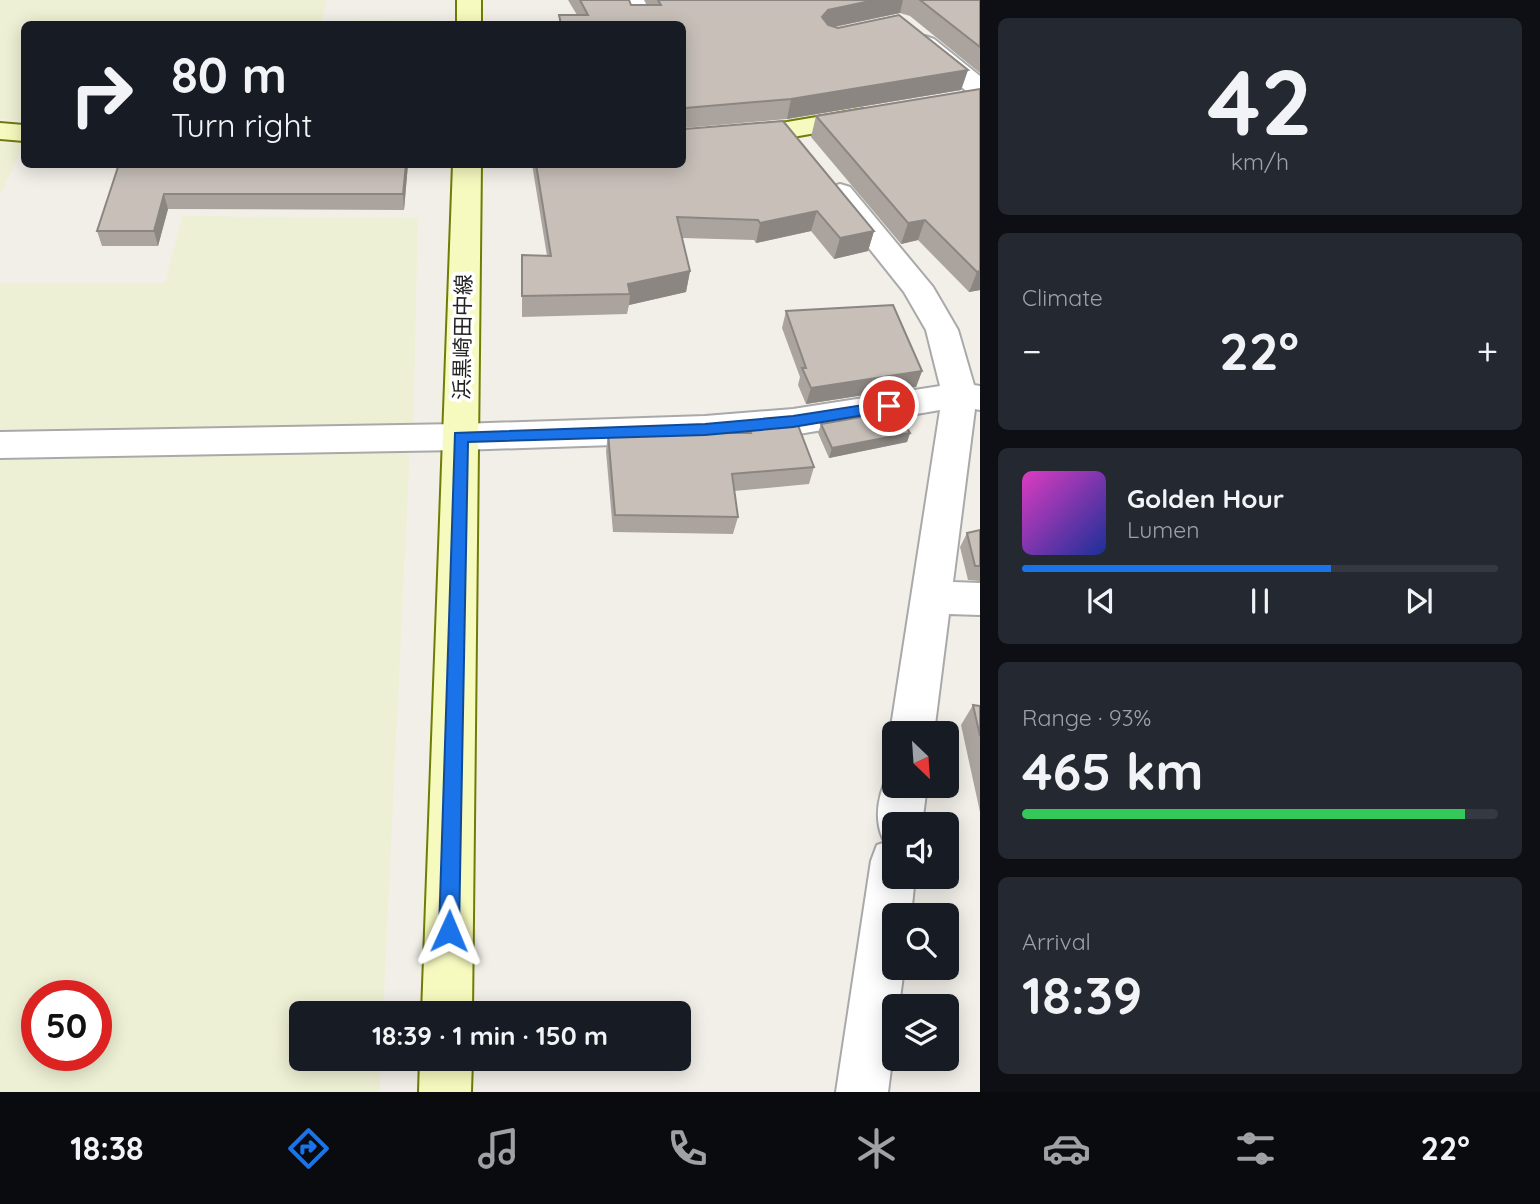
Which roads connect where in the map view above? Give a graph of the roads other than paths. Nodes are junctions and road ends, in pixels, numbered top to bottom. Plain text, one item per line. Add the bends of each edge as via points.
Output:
1 (469, 0) edge
2 (632, 0) edge
3 (469, 21) edge
4 (642, 21) edge
5 (909, 31) edge
6 (980, 89) edge
7 (980, 98) edge
8 (952, 102) edge
9 (883, 114) edge
10 (787, 130) junction
11 (0, 131) edge
12 (21, 132) edge
13 (686, 139) edge
14 (467, 168) edge
15 (970, 397) edge
16 (460, 437) junction
17 (0, 445) edge
18 (931, 598) junction
19 (980, 599) edge
20 (914, 721) edge
21 (890, 889) edge
22 (447, 1001) edge
23 (446, 1071) edge
24 (445, 1092) edge
25 (862, 1092) edge

1 - 3 main road
2 - 4 street
5 - 6 street
7 - 8 main road
9 - 10 main road
10 - 13 main road
10 - 15 street via 917,287 942,330
11 - 12 main road
14 - 16 main road, 浜黒崎田中線
15 - 16 street via 793,422 705,429
15 - 18 street
16 - 17 street
16 - 22 main road, 浜黒崎田中線
18 - 19 street
18 - 20 street
21 - 25 street
23 - 24 main road

